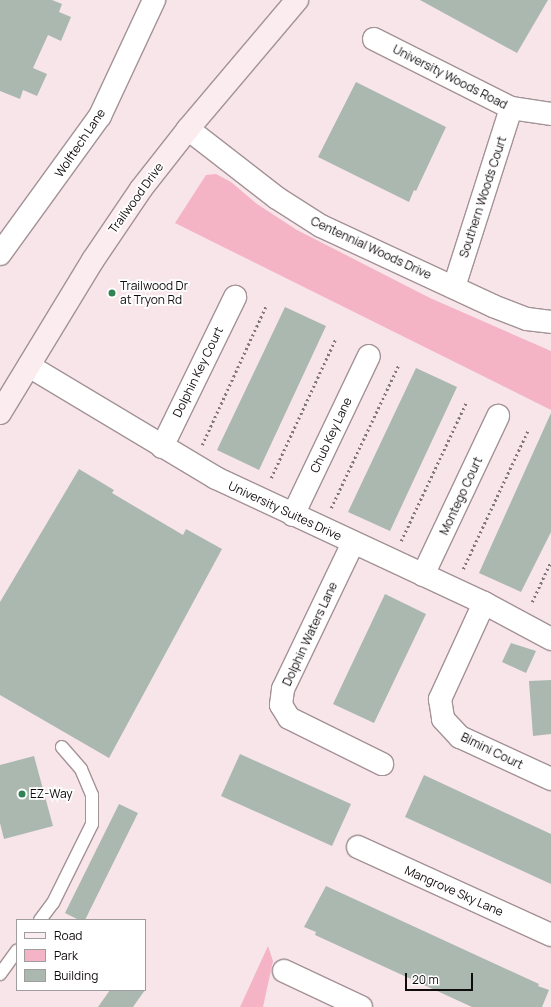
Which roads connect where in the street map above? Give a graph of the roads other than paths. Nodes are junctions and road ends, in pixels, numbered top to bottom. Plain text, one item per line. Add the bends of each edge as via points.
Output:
1 (154, 0) edge
2 (297, 0) edge
3 (374, 38) dead end
4 (511, 108) junction
5 (551, 114) edge
6 (188, 129) junction
7 (0, 254) edge
8 (454, 287) junction
9 (235, 297) dead end
10 (551, 322) edge
11 (369, 356) dead end
12 (29, 366) junction
13 (0, 413) edge
14 (498, 416) dead end
15 (162, 447) junction
16 (293, 515) junction
17 (353, 543) junction
18 (424, 575) junction
19 (484, 603) junction
20 (551, 639) edge
21 (62, 747) dead end
22 (382, 764) dead end
23 (551, 779) edge
24 (358, 847) dead end
25 (41, 919) edge
26 (551, 935) edge
27 (16, 952) edge
28 (284, 971) dead end
29 (0, 974) edge
30 (361, 1007) edge

1 - 7 street, Wolftech Lane via 100,116
2 - 6 street, Trailwood Drive
3 - 4 street, University Woods Road
4 - 5 street, University Woods Road
4 - 8 street, Southern Woods Court
6 - 8 street, Centennial Woods Drive via 277,198 321,226
6 - 12 street, Trailwood Drive via 113,229
8 - 10 street, Centennial Woods Drive via 527,319
9 - 15 street, Dolphin Key Court
11 - 16 street, Chub Key Lane
12 - 13 street, Trailwood Drive
12 - 15 street, University Suites Drive
14 - 18 street, Montego Court
15 - 16 street, University Suites Drive via 216,478
16 - 17 street, University Suites Drive
17 - 18 street, University Suites Drive
17 - 22 street, Dolphin Waters Lane via 283,689 282,704 289,718
18 - 19 street, University Suites Drive
19 - 20 street, University Suites Drive
19 - 23 street, Bimini Court via 440,699 443,719 460,737
21 - 25 lane via 81,769 92,796 92,824 53,903
24 - 26 street, Mangrove Sky Lane
27 - 29 lane
28 - 30 street

